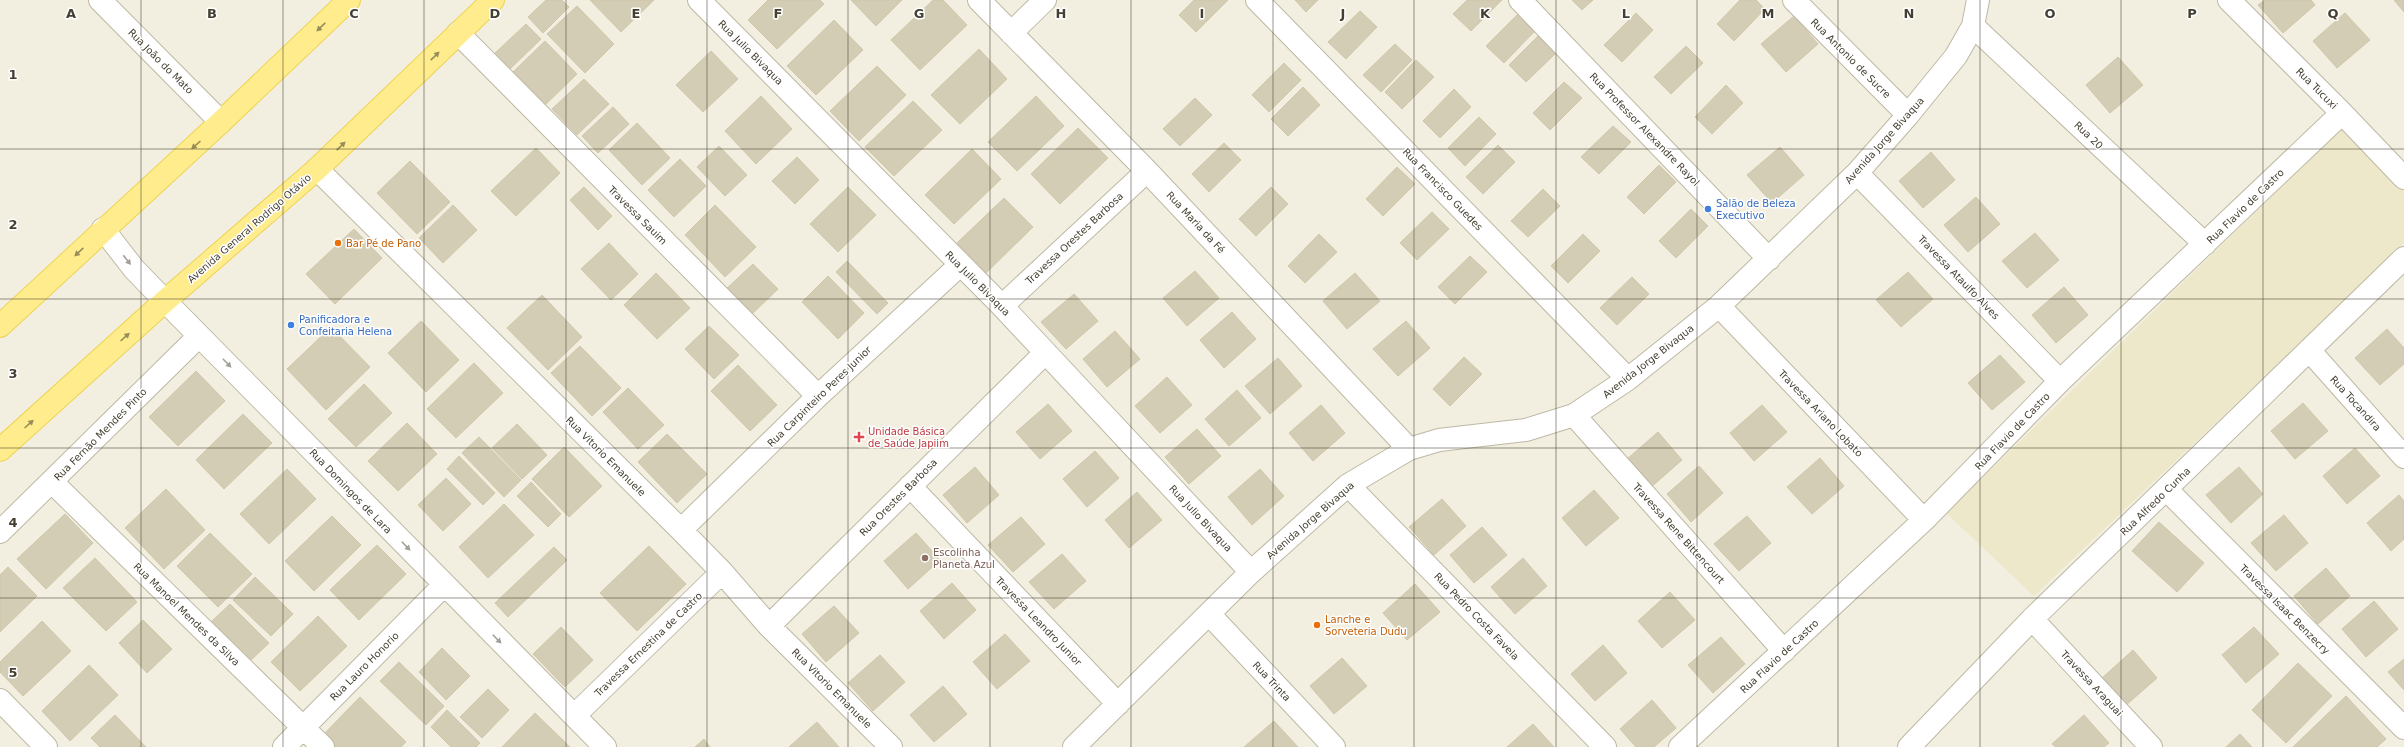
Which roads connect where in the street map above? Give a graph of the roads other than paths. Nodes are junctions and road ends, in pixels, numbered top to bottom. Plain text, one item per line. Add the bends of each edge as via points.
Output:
1 (100, 0) edge
2 (349, 0) edge
3 (493, 0) edge
4 (699, 0) edge
5 (979, 0) edge
6 (1045, 0) edge
7 (1257, 0) edge
8 (1520, 0) edge
9 (1794, 0) edge
10 (1978, 0) edge
11 (2229, 0) edge
12 (1973, 26) junction
13 (1011, 33) junction
14 (458, 34) junction
15 (2342, 113) junction
16 (1908, 116) junction
17 (221, 122) junction
18 (317, 169) junction
19 (1147, 171) junction
20 (1857, 173) junction
21 (2404, 178) edge
22 (103, 230) junction
23 (2205, 244) junction
24 (2404, 258) edge
25 (1769, 259) junction
26 (960, 265) junction
27 (165, 301) junction
28 (1002, 306) junction
29 (1719, 306) junction
30 (0, 326) edge
31 (199, 336) junction
32 (2309, 350) junction
33 (1045, 353) junction
34 (1628, 379) junction
35 (2060, 381) junction
36 (818, 396) junction
37 (1574, 416) junction
38 (1409, 449) junction
39 (0, 450) edge
40 (2404, 457) edge
41 (52, 482) junction
42 (1348, 485) junction
43 (910, 486) junction
44 (2167, 490) junction
45 (1924, 520) junction
46 (681, 530) junction
47 (0, 532) edge
48 (722, 572) junction
49 (1251, 572) junction
50 (444, 585) junction
51 (1210, 615) junction
52 (2032, 619) junction
53 (769, 626) junction
54 (1784, 652) junction
55 (0, 700) edge
56 (1118, 704) junction
57 (574, 715) junction
58 (303, 727) junction
59 (2404, 728) edge
60 (46, 747) edge
61 (284, 747) edge
62 (322, 747) edge
63 (605, 747) edge
64 (891, 747) edge
65 (1074, 747) edge
66 (1334, 747) edge
67 (1605, 747) edge
68 (1680, 747) edge
69 (1909, 747) edge
70 (2151, 747) edge

1 - 17 street, Rua João do Mato
2 -> 17 main road
3 - 14 main road, Avenida General Rodrigo Otávio
4 - 26 street, Rua Julio Bivaqua
5 - 13 street, Rua Maria da Fé
6 - 13 street
7 - 34 street, Rua Francisco Guedes
8 - 25 street, Rua Professor Alexandre Rayol
9 - 16 street, Rua Antonio de Sucre
10 - 12 street, Avenida Jorge Bivaqua
11 - 15 street, Rua Tucuxi
12 - 16 street, Avenida Jorge Bivaqua via 1956,56
12 - 23 street, Rua 20
13 - 19 street, Rua Maria da Fé
18 -> 14 main road, Avenida General Rodrigo Otávio
14 - 36 street, Travessa Sauim
15 - 21 street, Rua Tucuxi
15 - 23 street, Rua Flavio de Castro
16 - 20 street, Avenida Jorge Bivaqua
17 -> 22 main road
18 - 27 main road, Avenida General Rodrigo Otávio
18 - 46 street, Rua Vitorio Emanuele
19 - 28 street, Travessa Orestes Barbosa
19 - 38 street, Rua Maria da Fé
20 - 25 street, Avenida Jorge Bivaqua
20 - 35 street, Travessa Ataulfo Alves
22 -> 27 street, Rua Domingos de Lara via 134,269
22 -> 30 main road
23 - 35 street, Rua Flavio de Castro
24 - 32 street, Rua Alfredo Cunha
25 - 29 street, Avenida Jorge Bivaqua
26 - 28 street, Rua Julio Bivaqua
26 - 36 street, Rua Carpinteiro Peres Junior
27 - 31 street, Rua Domingos de Lara
39 -> 27 main road, Avenida General Rodrigo Otávio
28 - 33 street, Rua Julio Bivaqua
29 - 34 street, Avenida Jorge Bivaqua
29 - 45 street, Travessa Ariano Lobato
31 - 41 street, Rua Fernão Mendes Pinto
31 -> 50 street, Rua Domingos de Lara
32 - 40 street, Rua Tocandira
32 - 44 street, Rua Alfredo Cunha
33 - 43 street, Rua Orestes Barbosa
33 - 49 street, Rua Julio Bivaqua
34 - 37 street, Avenida Jorge Bivaqua
35 - 45 street, Rua Flavio de Castro
36 - 46 street, Rua Carpinteiro Peres Junior
37 - 38 street, Avenida Jorge Bivaqua via 1526,430 1439,440
37 - 54 street, Travessa Rene Bittencourt
38 - 42 street, Avenida Jorge Bivaqua
41 - 47 street, Rua Fernão Mendes Pinto
41 - 58 street, Rua Manoel Mendes da Silva
42 - 49 street, Avenida Jorge Bivaqua
42 - 67 street, Rua Pedro Costa Favela
43 - 53 street, Rua Orestes Barbosa
43 - 56 street, Travessa Leandro Junior
44 - 52 street, Rua Alfredo Cunha
44 - 59 street, Travessa Isaac Benzecry
45 - 54 street, Rua Flavio de Castro
46 - 48 street, Rua Vitorio Emanuele
48 - 53 street, Rua Vitorio Emanuele
48 - 57 street, Travessa Ernestina de Castro
49 - 51 street, Avenida Jorge Bivaqua
50 -> 57 street, Rua Domingos de Lara
50 - 58 street, Rua Lauro Honorio
51 - 56 street, Avenida Jorge Bivaqua
51 - 66 street, Rua Trinta
52 - 69 street, Rua Alfredo Cunha
52 - 70 street, Travessa Araguai
53 - 64 street, Rua Vitorio Emanuele
54 - 68 street, Rua Flavio de Castro
55 - 60 street
56 - 65 street, Avenida Jorge Bivaqua
57 - 63 street, Rua Domingos de Lara
58 - 61 street, Rua Lauro Honorio
58 - 62 street, Rua Manoel Mendes da Silva

